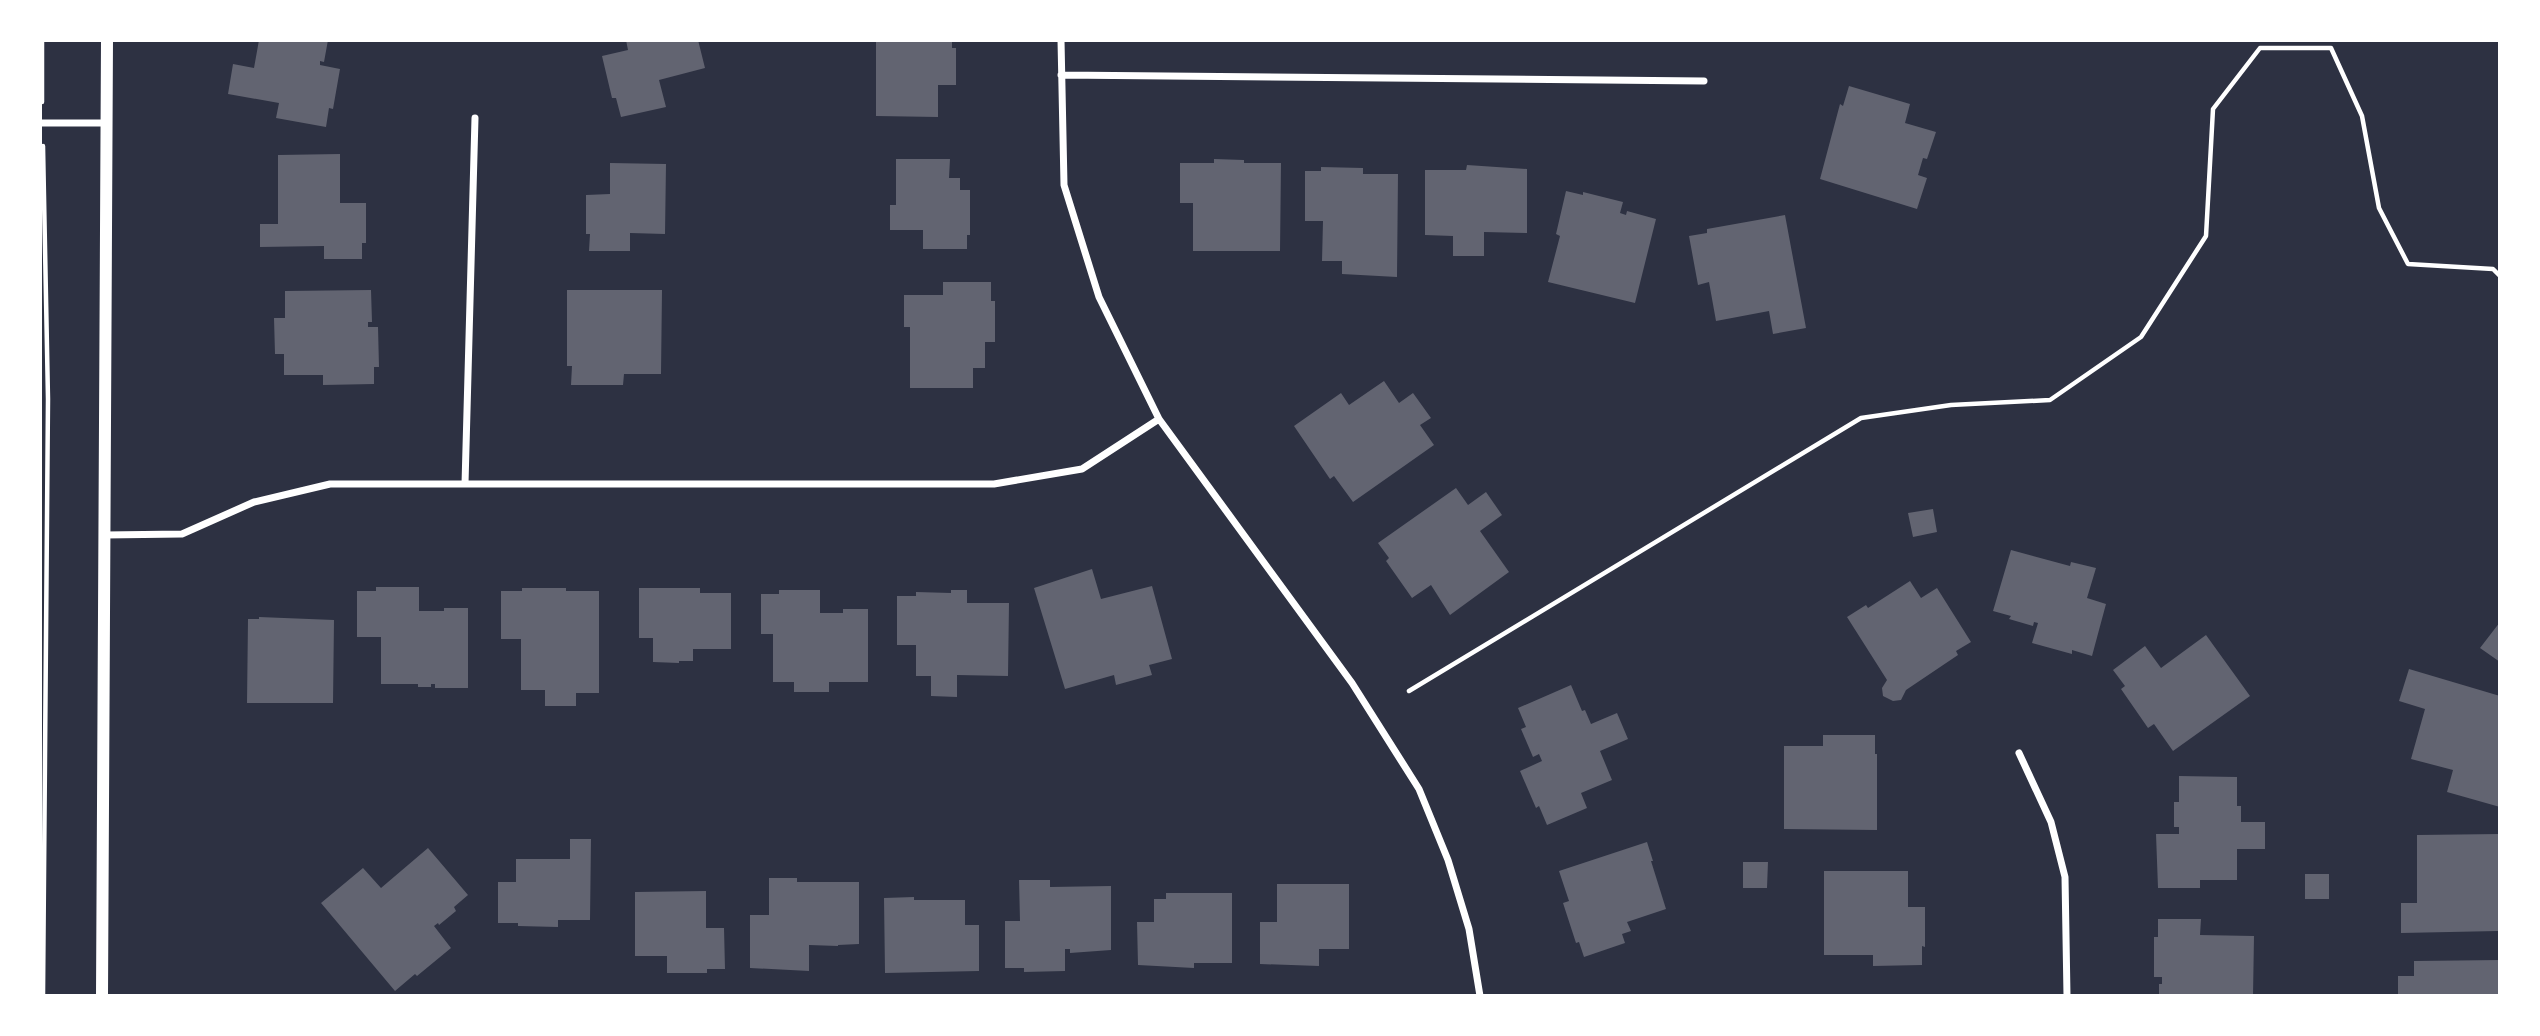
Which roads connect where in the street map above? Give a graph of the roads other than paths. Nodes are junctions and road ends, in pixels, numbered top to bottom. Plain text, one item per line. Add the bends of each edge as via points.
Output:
1 (107, 40) edge
2 (1061, 40) edge
3 (1061, 75) junction
4 (1704, 81) dead end
5 (475, 118) dead end
6 (108, 122) junction
7 (40, 123) edge
8 (1159, 419) junction
9 (465, 484) junction
10 (105, 535) junction
11 (2019, 753) dead end
12 (102, 996) edge
13 (1480, 996) edge
14 (2067, 996) edge

1 - 6 street
2 - 3 street
3 - 4 street
3 - 8 street via 1064,185 1099,297
5 - 9 street
6 - 7 street
6 - 10 street
8 - 9 street via 1082,469 994,484
8 - 13 street via 1352,683 1419,789 1469,929
9 - 10 street via 330,484 254,502 182,534
10 - 12 street
11 - 14 street via 2051,822 2065,877

